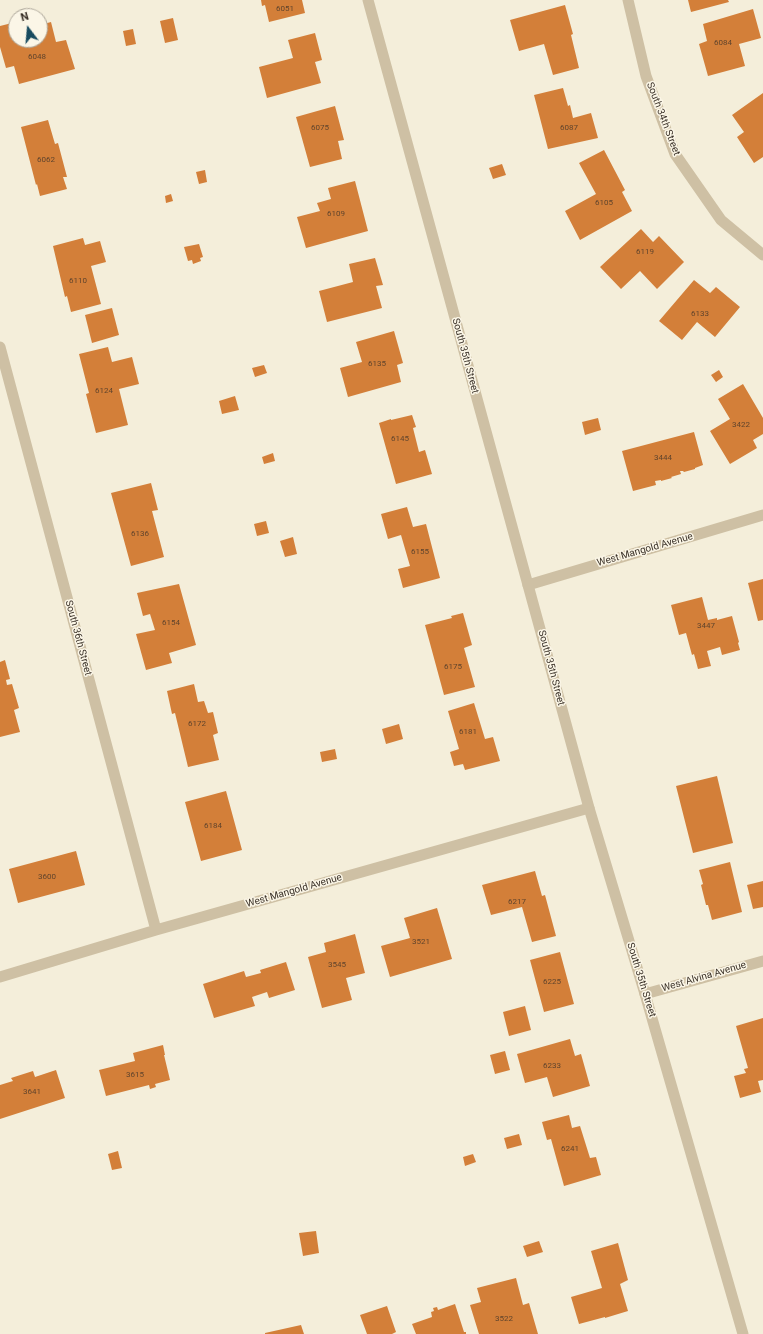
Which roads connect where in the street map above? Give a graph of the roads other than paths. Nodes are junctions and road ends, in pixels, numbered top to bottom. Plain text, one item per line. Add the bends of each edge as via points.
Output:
1 (368, 0) edge
2 (628, 0) edge
3 (763, 255) edge
4 (0, 346) edge
5 (763, 516) edge
6 (528, 585) junction
7 (589, 808) junction
8 (156, 930) junction
9 (763, 961) edge
10 (0, 977) edge
11 (645, 994) junction
12 (744, 1334) edge

1 - 6 street, South 35th Street
2 - 3 street, South 34th Street via 646,76 675,154 722,220
4 - 8 street, South 36th Street
5 - 6 street, West Mangold Avenue
6 - 7 street, South 35th Street
7 - 8 street, West Mangold Avenue
7 - 11 street, South 35th Street
8 - 10 street, West Mangold Avenue
9 - 11 street, West Alvina Avenue
11 - 12 street, South 35th Street

